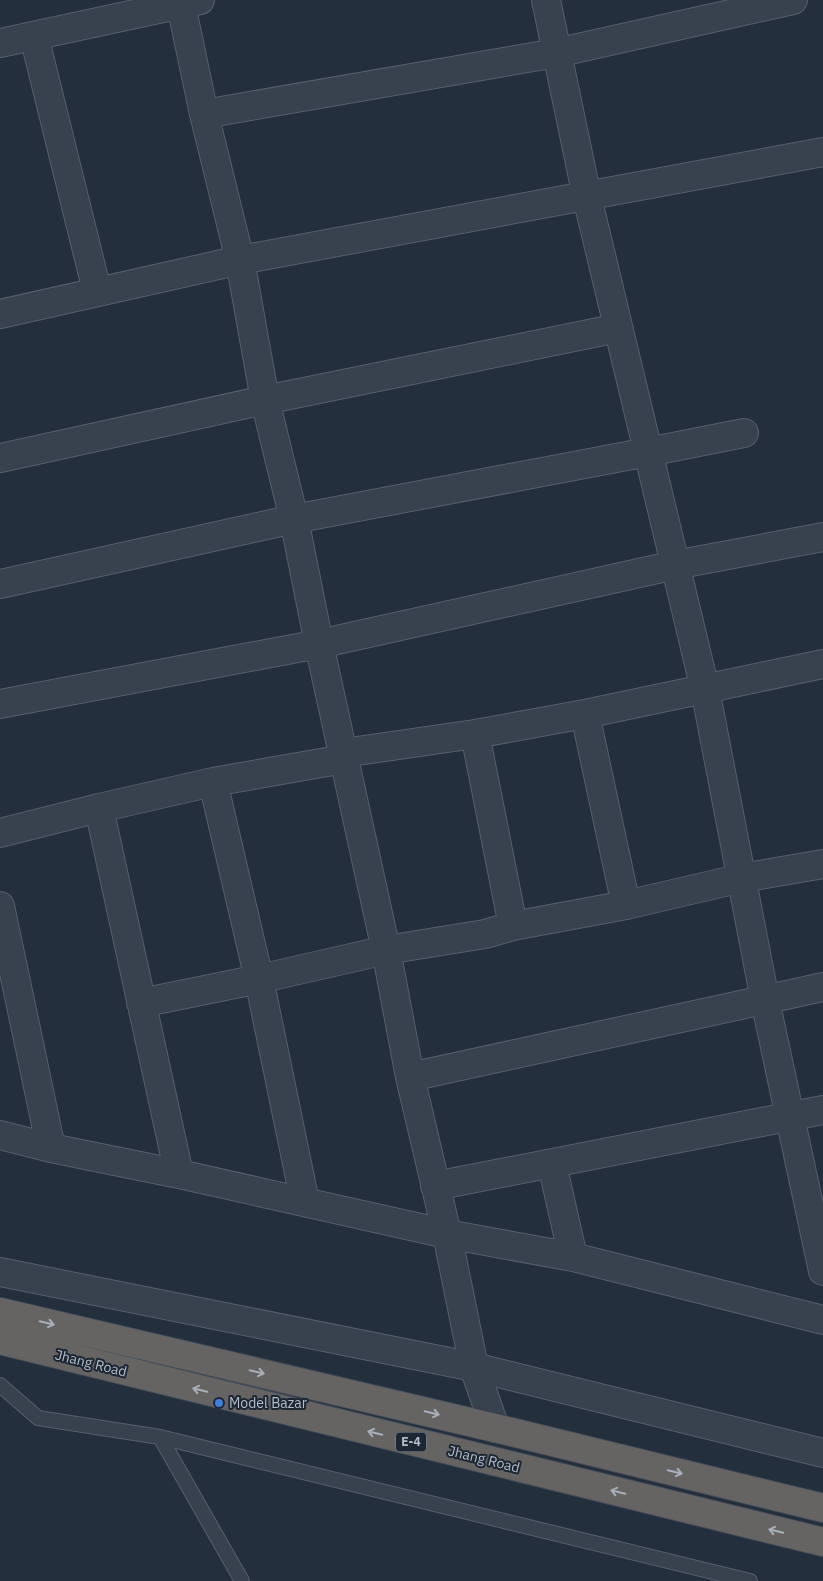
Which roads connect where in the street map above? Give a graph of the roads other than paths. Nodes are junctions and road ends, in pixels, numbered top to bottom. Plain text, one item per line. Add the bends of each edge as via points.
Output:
1 (546, 0) edge
2 (793, 0) edge
3 (187, 1) edge
4 (34, 36) junction
5 (0, 43) edge
6 (556, 53) junction
7 (204, 114) junction
8 (823, 152) edge
9 (587, 197) junction
10 (240, 260) junction
11 (97, 291) junction
12 (0, 314) edge
13 (618, 328) junction
14 (265, 400) junction
15 (744, 432) dead end
16 (648, 452) junction
17 (0, 458) edge
18 (294, 519) junction
19 (823, 537) edge
20 (675, 565) junction
21 (0, 584) edge
22 (319, 644) junction
23 (823, 665) edge
24 (705, 689) junction
25 (0, 704) edge
26 (585, 714) junction
27 (475, 734) junction
28 (343, 756) junction
29 (213, 782) junction
30 (98, 808) junction
31 (0, 833) edge
32 (823, 864) edge
33 (742, 878) junction
34 (626, 905) junction
35 (0, 906) edge
36 (513, 926) junction
37 (386, 950) junction
38 (259, 979) junction
39 (823, 987) edge
40 (765, 1000) junction
41 (140, 1003) junction
42 (410, 1077) junction
43 (823, 1110) edge
44 (789, 1117) junction
45 (0, 1135) edge
46 (51, 1148) junction
47 (552, 1164) junction
48 (179, 1174) junction
49 (435, 1186) junction
50 (305, 1202) junction
51 (818, 1226) edge
52 (447, 1234) junction
53 (573, 1257) junction
54 (823, 1271) edge
55 (0, 1272) edge
56 (10, 1314) edge
57 (823, 1320) edge
58 (10, 1343) edge
59 (474, 1368) junction
60 (0, 1385) edge
61 (495, 1428) junction
62 (160, 1437) junction
63 (823, 1452) edge
64 (823, 1508) edge
65 (823, 1542) edge
66 (242, 1581) edge
67 (750, 1581) edge

1 - 6 street
2 - 6 street
3 - 4 street
3 - 7 street
4 - 5 street
4 - 11 street
6 - 7 street
6 - 9 street
7 - 10 street
8 - 9 street
9 - 10 street
9 - 13 street
10 - 11 street
10 - 14 street
11 - 12 street
13 - 14 street
13 - 16 street
14 - 17 street
14 - 18 street
15 - 16 street
16 - 18 street
16 - 20 street
18 - 21 street
18 - 22 street
19 - 20 street
20 - 22 street
20 - 24 street
22 - 25 street
22 - 28 street
23 - 24 street
24 - 26 street
24 - 33 street
26 - 27 street
26 - 34 street
27 - 28 street
27 - 36 street
28 - 29 street
28 - 37 street
29 - 30 street
29 - 38 street
30 - 31 street
30 - 41 street
32 - 33 street
33 - 34 street
33 - 40 street
34 - 36 street
35 - 46 street
36 - 37 street via 486,934
37 - 38 street
37 - 42 street
38 - 41 street
38 - 50 street
39 - 40 street
40 - 42 street
40 - 44 street
41 - 48 street
42 - 49 street
43 - 44 street
44 - 47 street
44 - 51 street
45 - 46 street
46 - 48 street
47 - 49 street
47 - 53 street
48 - 50 street
49 - 52 street
50 - 52 street
51 - 54 street
52 - 53 street
52 - 59 street
53 - 57 street
55 - 59 street
56 - 58 highway
56 -> 61 highway, Jhang Road / E-4
65 -> 58 highway, Jhang Road / E-4
59 - 61 street
59 - 63 street
60 - 62 lane via 38,1418
61 -> 64 highway, Jhang Road / E-4
62 - 66 lane
62 - 67 lane

